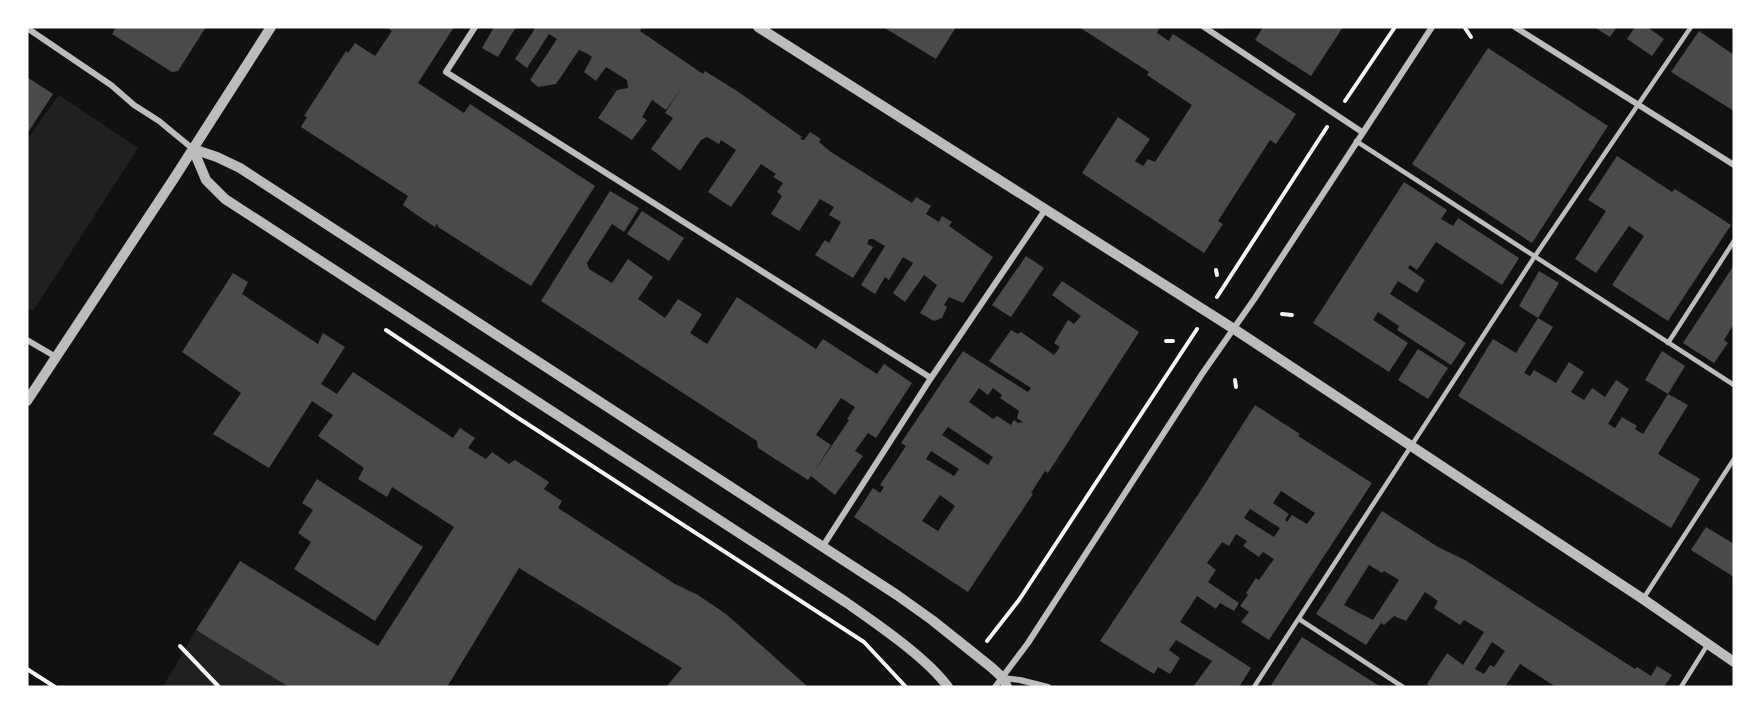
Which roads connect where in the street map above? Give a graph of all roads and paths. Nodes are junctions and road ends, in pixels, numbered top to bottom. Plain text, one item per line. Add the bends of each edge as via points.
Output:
1 (271, 27) edge
2 (475, 27) edge
3 (758, 27) edge
4 (1204, 27) edge
5 (1395, 27) edge
6 (1432, 27) edge
7 (1515, 27) edge
8 (1691, 27) edge
9 (27, 28) edge
10 (1465, 28) edge
11 (1471, 37) dead end
12 (1639, 105) junction
13 (1336, 114) junction
14 (1362, 132) junction
15 (1356, 141) junction
16 (193, 149) junction
17 (1734, 165) edge
18 (1045, 210) junction
19 (1734, 241) edge
20 (1534, 256) junction
21 (1207, 313) junction
22 (1282, 314) dead end
23 (1292, 315) dead end
24 (1234, 329) junction
25 (27, 340) edge
26 (1166, 341) dead end
27 (1173, 341) dead end
28 (1668, 342) junction
29 (56, 357) junction
30 (931, 378) junction
31 (1235, 381) dead end
32 (1734, 385) edge
33 (1236, 387) dead end
34 (27, 401) edge
35 (1410, 447) junction
36 (1734, 459) edge
37 (823, 546) junction
38 (1643, 599) junction
39 (1299, 619) junction
40 (1708, 644) junction
41 (180, 646) dead end
42 (975, 653) junction
43 (1734, 662) edge
44 (27, 669) edge
45 (1005, 682) edge
46 (55, 687) edge
47 (219, 687) edge
48 (948, 687) edge
49 (995, 687) edge
50 (1048, 687) edge
51 (1254, 687) edge
52 (1403, 687) edge
53 (1681, 687) edge

1 - 16 street
2 - 30 street via 446,72
3 - 18 street
4 - 13 street
5 - 13 path
6 - 14 street
7 - 12 street
8 - 12 lane
9 - 16 street via 111,85
10 - 11 path
12 - 17 street
12 - 20 lane
13 - 14 street
13 - 21 path
14 - 15 street
15 - 20 lane
15 - 24 street
16 - 29 street
16 - 37 street via 240,168
16 - 48 street via 206,180 225,199 847,603 904,645
18 - 21 street
18 - 30 street
19 - 28 lane
20 - 28 lane
20 - 35 lane
21 - 24 street
21 - 42 path via 1019,600
22 - 23 path
24 - 35 street
24 - 45 street
25 - 29 street
26 - 27 path
28 - 32 lane
29 - 34 street
30 - 37 street
31 - 33 path
35 - 38 street
35 - 39 lane
36 - 38 lane
37 - 42 street
38 - 40 street
39 - 51 lane
39 - 52 lane
40 - 43 street
40 - 53 lane
41 - 47 path
42 - 45 street
44 - 46 path
45 - 49 street
45 - 50 street

